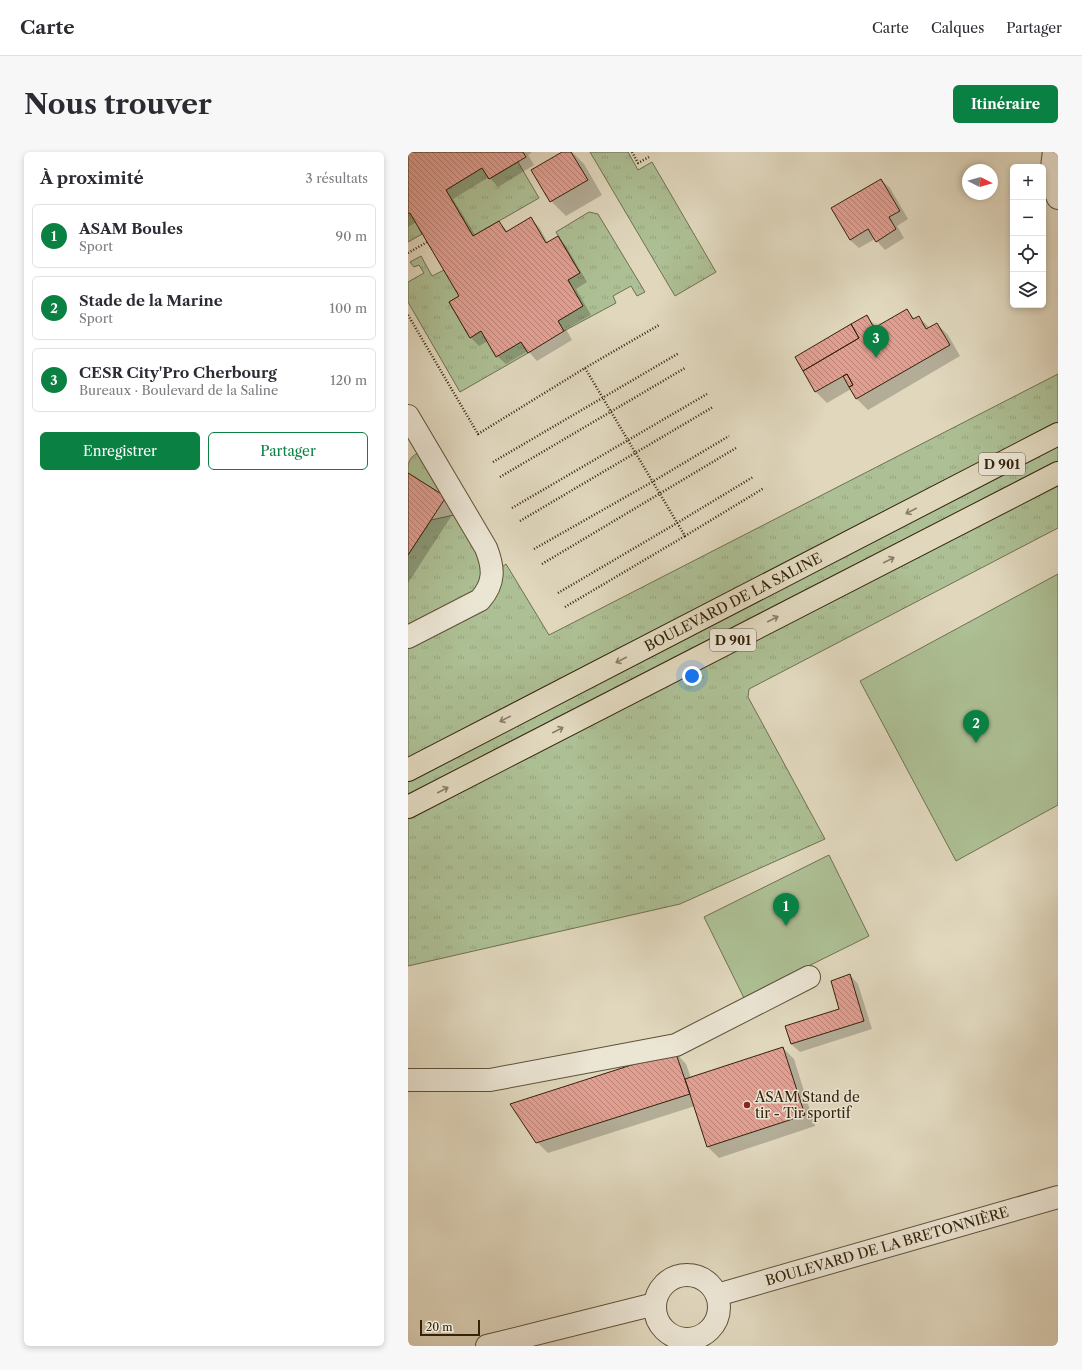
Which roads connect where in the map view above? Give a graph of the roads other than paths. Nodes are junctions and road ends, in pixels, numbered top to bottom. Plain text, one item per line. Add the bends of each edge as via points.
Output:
1 (1054, 152) edge
2 (1058, 198) edge
3 (408, 416) edge
4 (1058, 434) edge
5 (1058, 473) edge
6 (408, 637) edge
7 (408, 770) edge
8 (408, 808) edge
9 (809, 976) dead end
10 (408, 1080) edge
11 (1058, 1197) edge
12 (717, 1295) junction
13 (655, 1304) junction
14 (700, 1342) edge
15 (487, 1346) edge

1 - 2 lane via 1053,182
3 - 6 lane via 486,548 491,560 492,573 487,592 480,600
4 -> 7 main road, BOULEVARD DE LA SALINE / D 901
8 -> 5 main road, D 901
9 - 10 lane via 676,1045 490,1080
11 - 12 lane, BOULEVARD DE LA BRETONNIÈRE
12 - 13 lane via 704,1280 694,1275 684,1275 664,1284
12 - 14 lane via 718,1315
13 - 14 lane via 657,1320 667,1333 677,1338
13 - 15 lane

